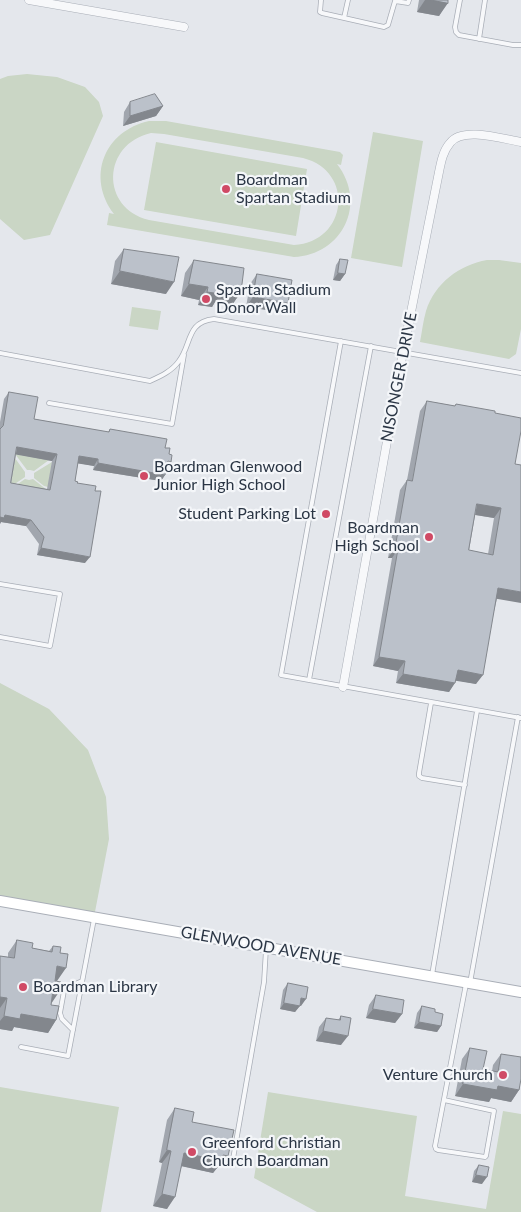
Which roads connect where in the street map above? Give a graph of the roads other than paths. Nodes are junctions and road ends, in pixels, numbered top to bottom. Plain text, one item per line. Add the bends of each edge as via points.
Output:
1 (29, 0) edge
2 (321, 0) edge
3 (348, 0) edge
4 (395, 0) edge
5 (409, 0) edge
6 (460, 0) edge
7 (485, 0) edge
8 (344, 18) junction
9 (184, 27) dead end
10 (478, 39) junction
11 (521, 45) edge
12 (521, 142) edge
13 (341, 341) junction
14 (371, 346) junction
15 (185, 352) junction
16 (403, 352) junction
17 (0, 353) edge
18 (521, 373) edge
19 (49, 403) dead end
20 (0, 584) edge
21 (0, 637) edge
22 (309, 680) junction
23 (344, 687) junction
24 (431, 703) junction
25 (478, 711) junction
26 (519, 718) edge
27 (465, 785) junction
28 (0, 901) edge
29 (94, 917) junction
30 (266, 947) junction
31 (432, 976) junction
32 (82, 981) junction
33 (468, 982) junction
34 (521, 992) edge
35 (73, 1030) junction
36 (21, 1047) dead end
37 (444, 1100) junction
38 (233, 1159) dead end

1 - 9 street
2 - 8 lane via 320,12
3 - 8 lane
4 - 5 lane via 408,3
4 - 8 lane via 387,26
6 - 10 lane via 456,32
7 - 10 lane
10 - 11 lane
12 - 16 street, NISONGER DRIVE via 465,134 453,138 444,152
13 - 14 lane
13 - 15 lane via 214,319 203,320 195,327
13 - 22 lane via 282,675
14 - 16 lane
14 - 22 lane
15 - 17 lane via 163,376 150,381
15 - 19 lane via 172,424
16 - 18 lane
16 - 23 street, NISONGER DRIVE
20 - 21 lane via 60,594 50,646
22 - 23 lane
23 - 24 lane
24 - 25 lane
24 - 27 lane via 419,776
25 - 26 lane
25 - 27 lane
26 - 33 lane
27 - 31 lane
28 - 29 street, GLENWOOD AVENUE
29 - 30 street, GLENWOOD AVENUE
29 - 32 lane
30 - 31 street, GLENWOOD AVENUE
30 - 38 lane via 264,982
31 - 33 street, GLENWOOD AVENUE
32 - 35 lane
32 - 35 lane via 64,991 60,1013
33 - 34 street, GLENWOOD AVENUE
33 - 37 lane
35 - 36 lane via 68,1056
37 - 37 lane via 436,1148 485,1158 494,1111

